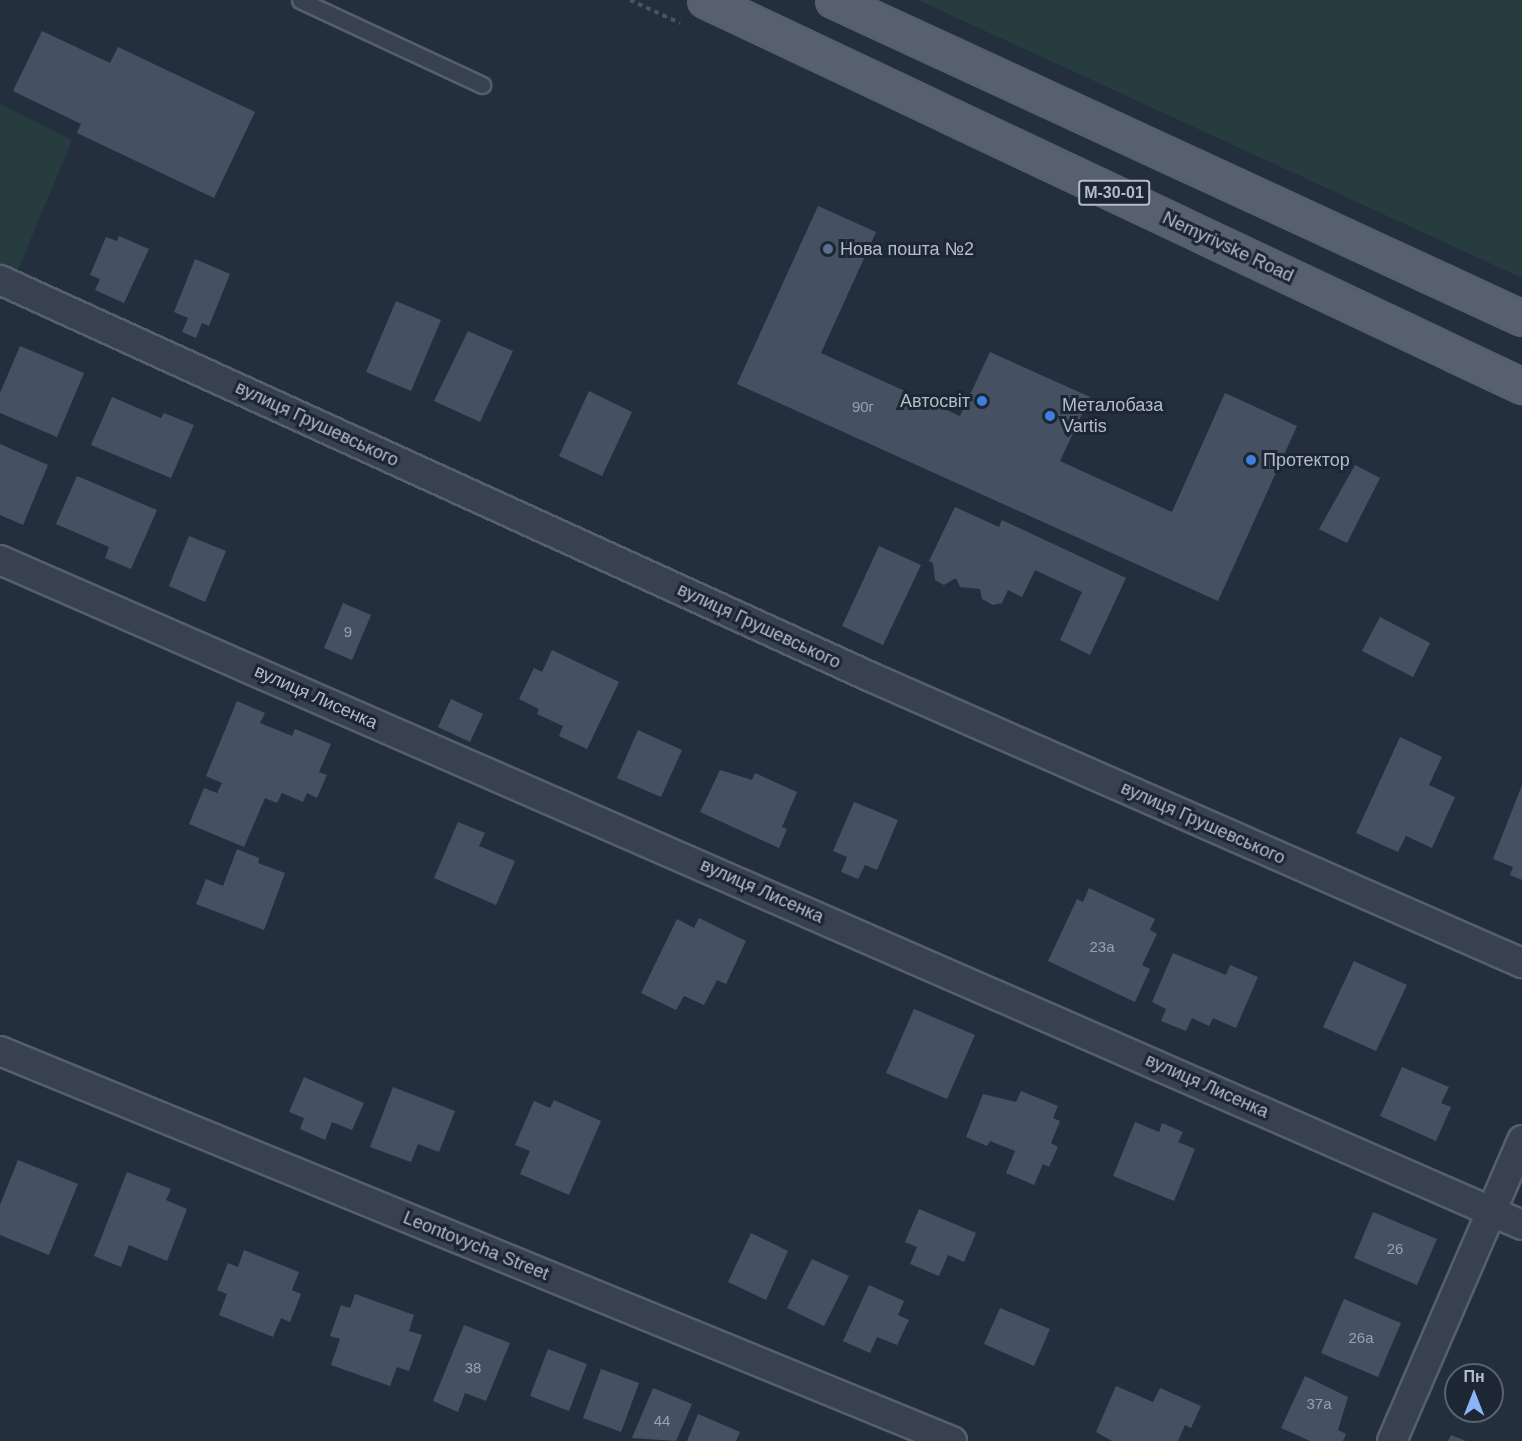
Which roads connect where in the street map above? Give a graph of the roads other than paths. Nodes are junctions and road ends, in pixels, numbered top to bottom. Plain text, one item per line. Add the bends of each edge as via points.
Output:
1 (300, 0) edge
2 (705, 0) edge
3 (833, 0) edge
4 (482, 85) dead end
5 (0, 280) edge
6 (1522, 318) edge
7 (1522, 386) edge
8 (0, 560) edge
9 (1522, 963) edge
10 (0, 1051) edge
11 (1522, 1140) edge
12 (1490, 1211) junction
13 (1522, 1225) edge
14 (952, 1441) edge
15 (1392, 1441) edge

1 - 4 lane
2 - 7 main road, Nemyrivske Road / М-30-01
3 - 6 main road
5 - 9 street, вулиця Грушевського via 873,678
8 - 12 street, вулиця Лисенка
10 - 14 street, Leontovycha Street
11 - 12 street
12 - 13 street, вулиця Лисенка
12 - 15 street

